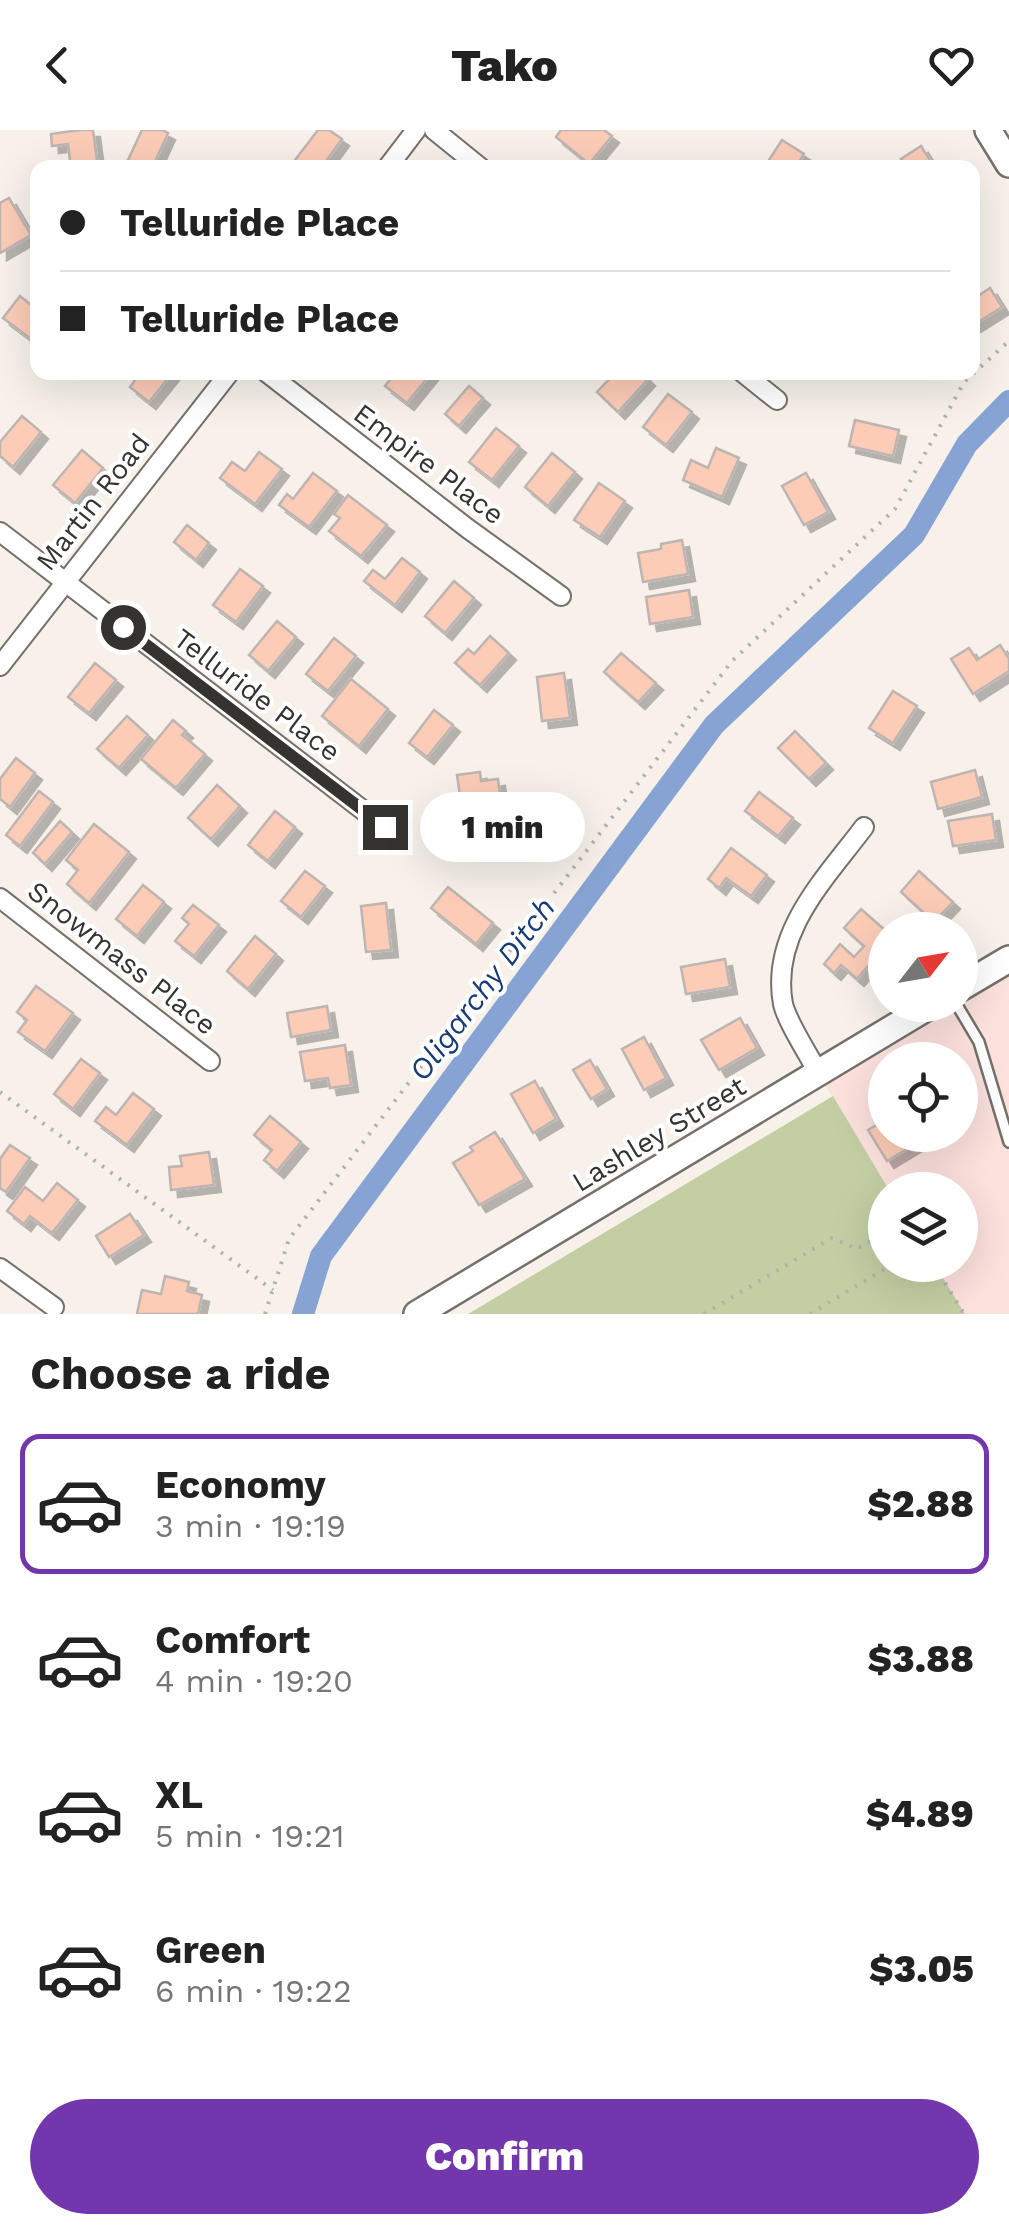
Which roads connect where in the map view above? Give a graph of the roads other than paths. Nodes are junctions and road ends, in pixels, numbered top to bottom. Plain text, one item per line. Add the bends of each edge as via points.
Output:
1 (416, 130) edge
2 (434, 130) edge
3 (988, 130) edge
4 (393, 160) edge
5 (471, 160) edge
6 (1009, 164) edge
7 (224, 380) edge
8 (276, 380) edge
9 (752, 380) edge
10 (778, 400) dead end
11 (0, 532) edge
12 (64, 582) junction
13 (561, 596) dead end
14 (0, 666) edge
15 (385, 827) dead end
16 (864, 827) dead end
17 (0, 898) edge
18 (1009, 959) edge
19 (978, 977) edge
20 (904, 1022) edge
21 (967, 1022) edge
22 (210, 1061) dead end
23 (818, 1073) junction
24 (1009, 1142) edge
25 (0, 1268) edge
26 (54, 1307) dead end
27 (417, 1314) edge

1 - 4 street
2 - 5 street
3 - 6 street
7 - 12 street, Martin Road
8 - 13 street, Empire Place
9 - 10 street
11 - 12 street, Telluride Place
12 - 14 street, Martin Road
12 - 15 street, Telluride Place
16 - 23 street via 804,907 780,973 784,1008
17 - 22 street, Snowmass Place
18 - 19 street
20 - 23 street, Lashley Street
21 - 24 lane
23 - 27 street, Lashley Street
25 - 26 street

